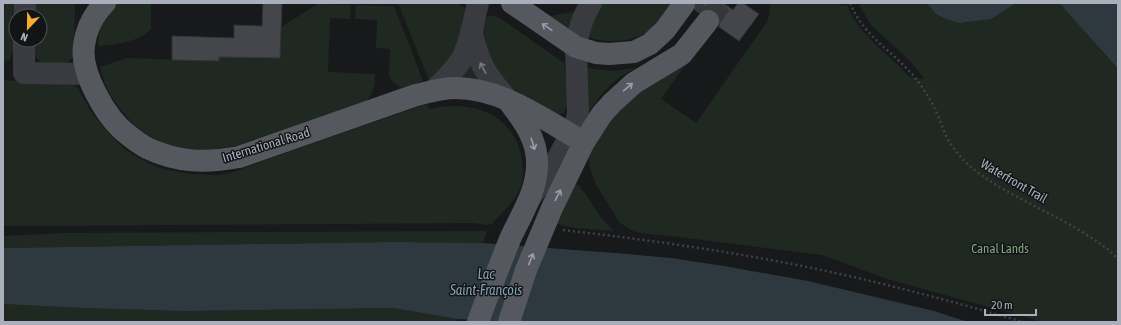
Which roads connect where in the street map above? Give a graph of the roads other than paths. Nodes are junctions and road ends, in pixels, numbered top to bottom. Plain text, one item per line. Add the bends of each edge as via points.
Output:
1 (82, 3) edge
2 (105, 3) edge
3 (478, 3) edge
4 (512, 3) edge
5 (590, 3) edge
6 (696, 12) edge
7 (471, 31) junction
8 (83, 47) junction
9 (576, 47) junction
10 (24, 48) edge
11 (88, 74) junction
12 (434, 90) junction
13 (507, 99) junction
14 (577, 138) junction
15 (529, 199) junction
16 (478, 322) edge
17 (509, 322) edge

1 - 8 main road
2 - 8 main road, International Road via 92,19
3 - 7 street
9 -> 4 main road
5 - 9 street
6 - 9 main road via 634,52 596,53
14 -> 6 main road via 634,83 682,54
7 - 12 street via 461,60
13 -> 7 street via 483,68
8 - 11 main road, International Road
9 - 14 street
10 - 11 street via 24,73
11 - 12 main road, International Road via 97,94 126,134 146,147 180,160 201,162 239,157
12 - 13 main road, International Road via 456,88 480,91
13 - 14 main road, International Road
13 -> 15 main road via 524,122 535,148 537,172
14 - 15 street
17 -> 14 main road via 526,270 550,230
15 - 16 main road via 498,268

